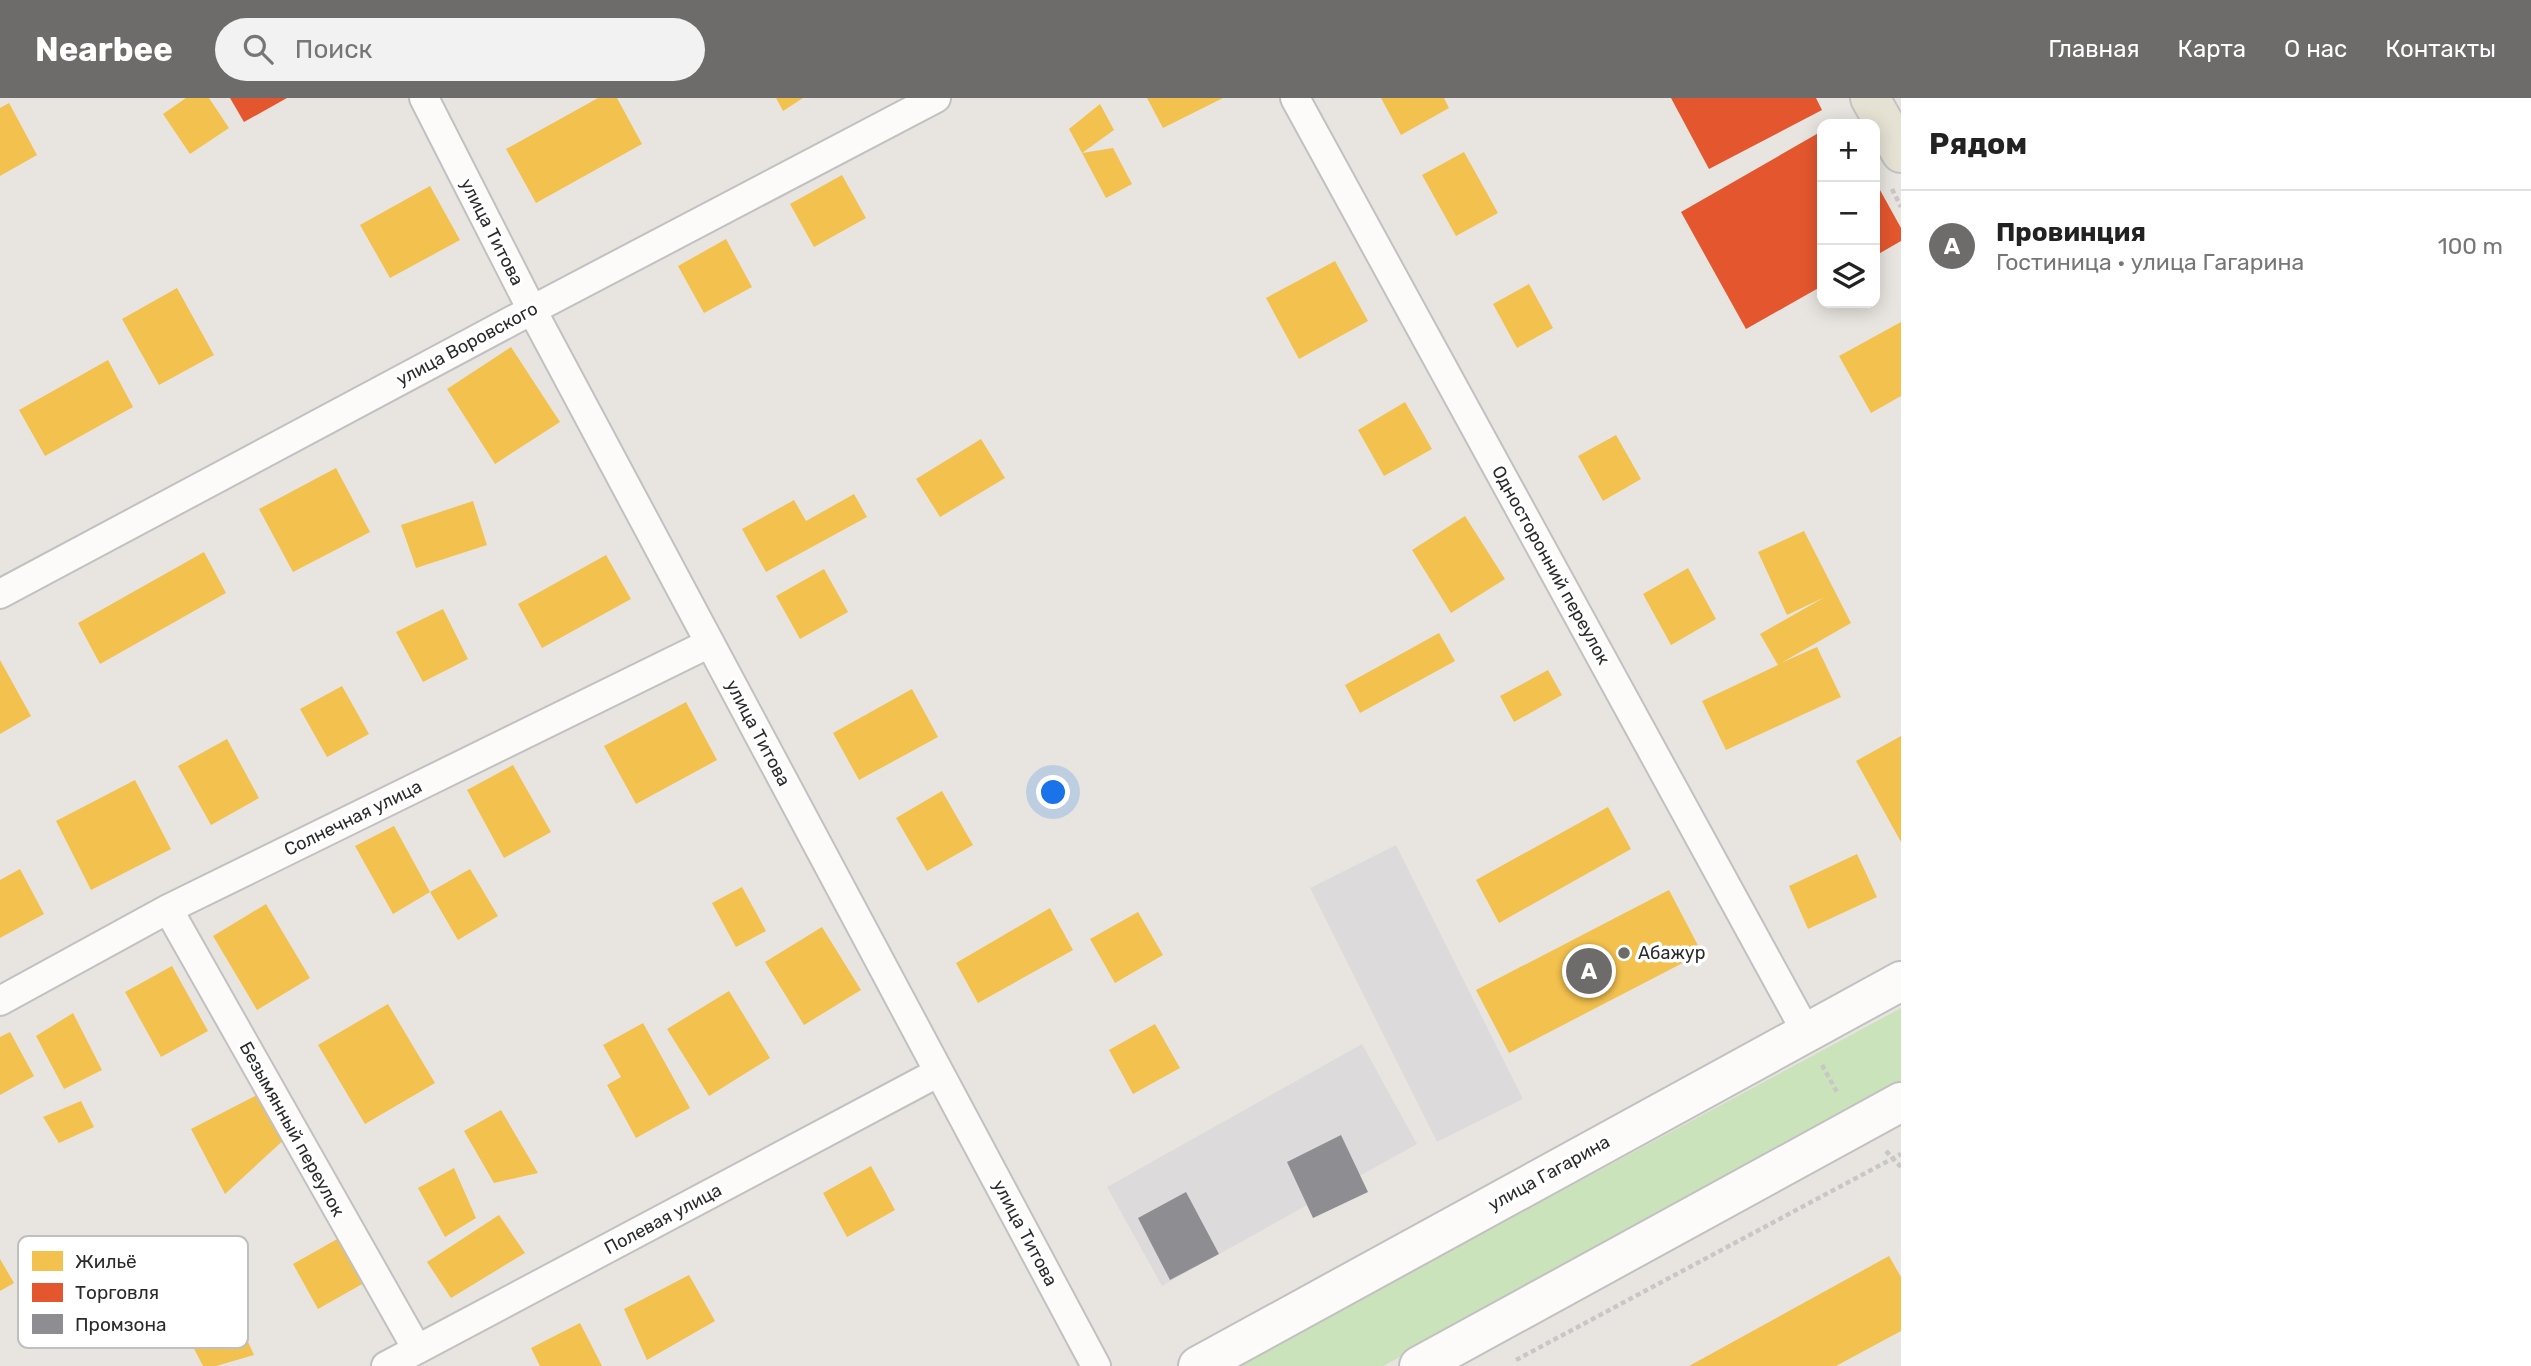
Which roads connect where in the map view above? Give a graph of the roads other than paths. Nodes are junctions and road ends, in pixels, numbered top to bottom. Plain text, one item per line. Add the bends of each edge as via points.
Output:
1 (424, 98) edge
2 (936, 98) edge
3 (1296, 98) edge
4 (1870, 98) edge
5 (1901, 153) edge
6 (532, 310) junction
7 (0, 594) edge
8 (710, 643) junction
9 (168, 909) junction
10 (1901, 981) edge
11 (0, 1001) edge
12 (1804, 1034) junction
13 (939, 1072) junction
14 (1901, 1102) edge
15 (417, 1349) junction
16 (386, 1366) edge
17 (1096, 1366) edge
18 (1198, 1366) edge
19 (1419, 1366) edge

1 - 6 street, улица Титова
2 - 6 street, улица Воровского
3 - 12 street, Односторонний переулок
4 - 5 main road
6 - 7 street, улица Воровского
6 - 8 street, улица Титова
8 - 9 street, Солнечная улица
8 - 13 street, улица Титова
9 - 11 street, Солнечная улица
9 - 15 street, Безымянный переулок
10 - 12 street, улица Гагарина
12 - 18 street, улица Гагарина
13 - 15 street, Полевая улица
13 - 17 street, улица Титова
14 - 19 street
15 - 16 street, Полевая улица

